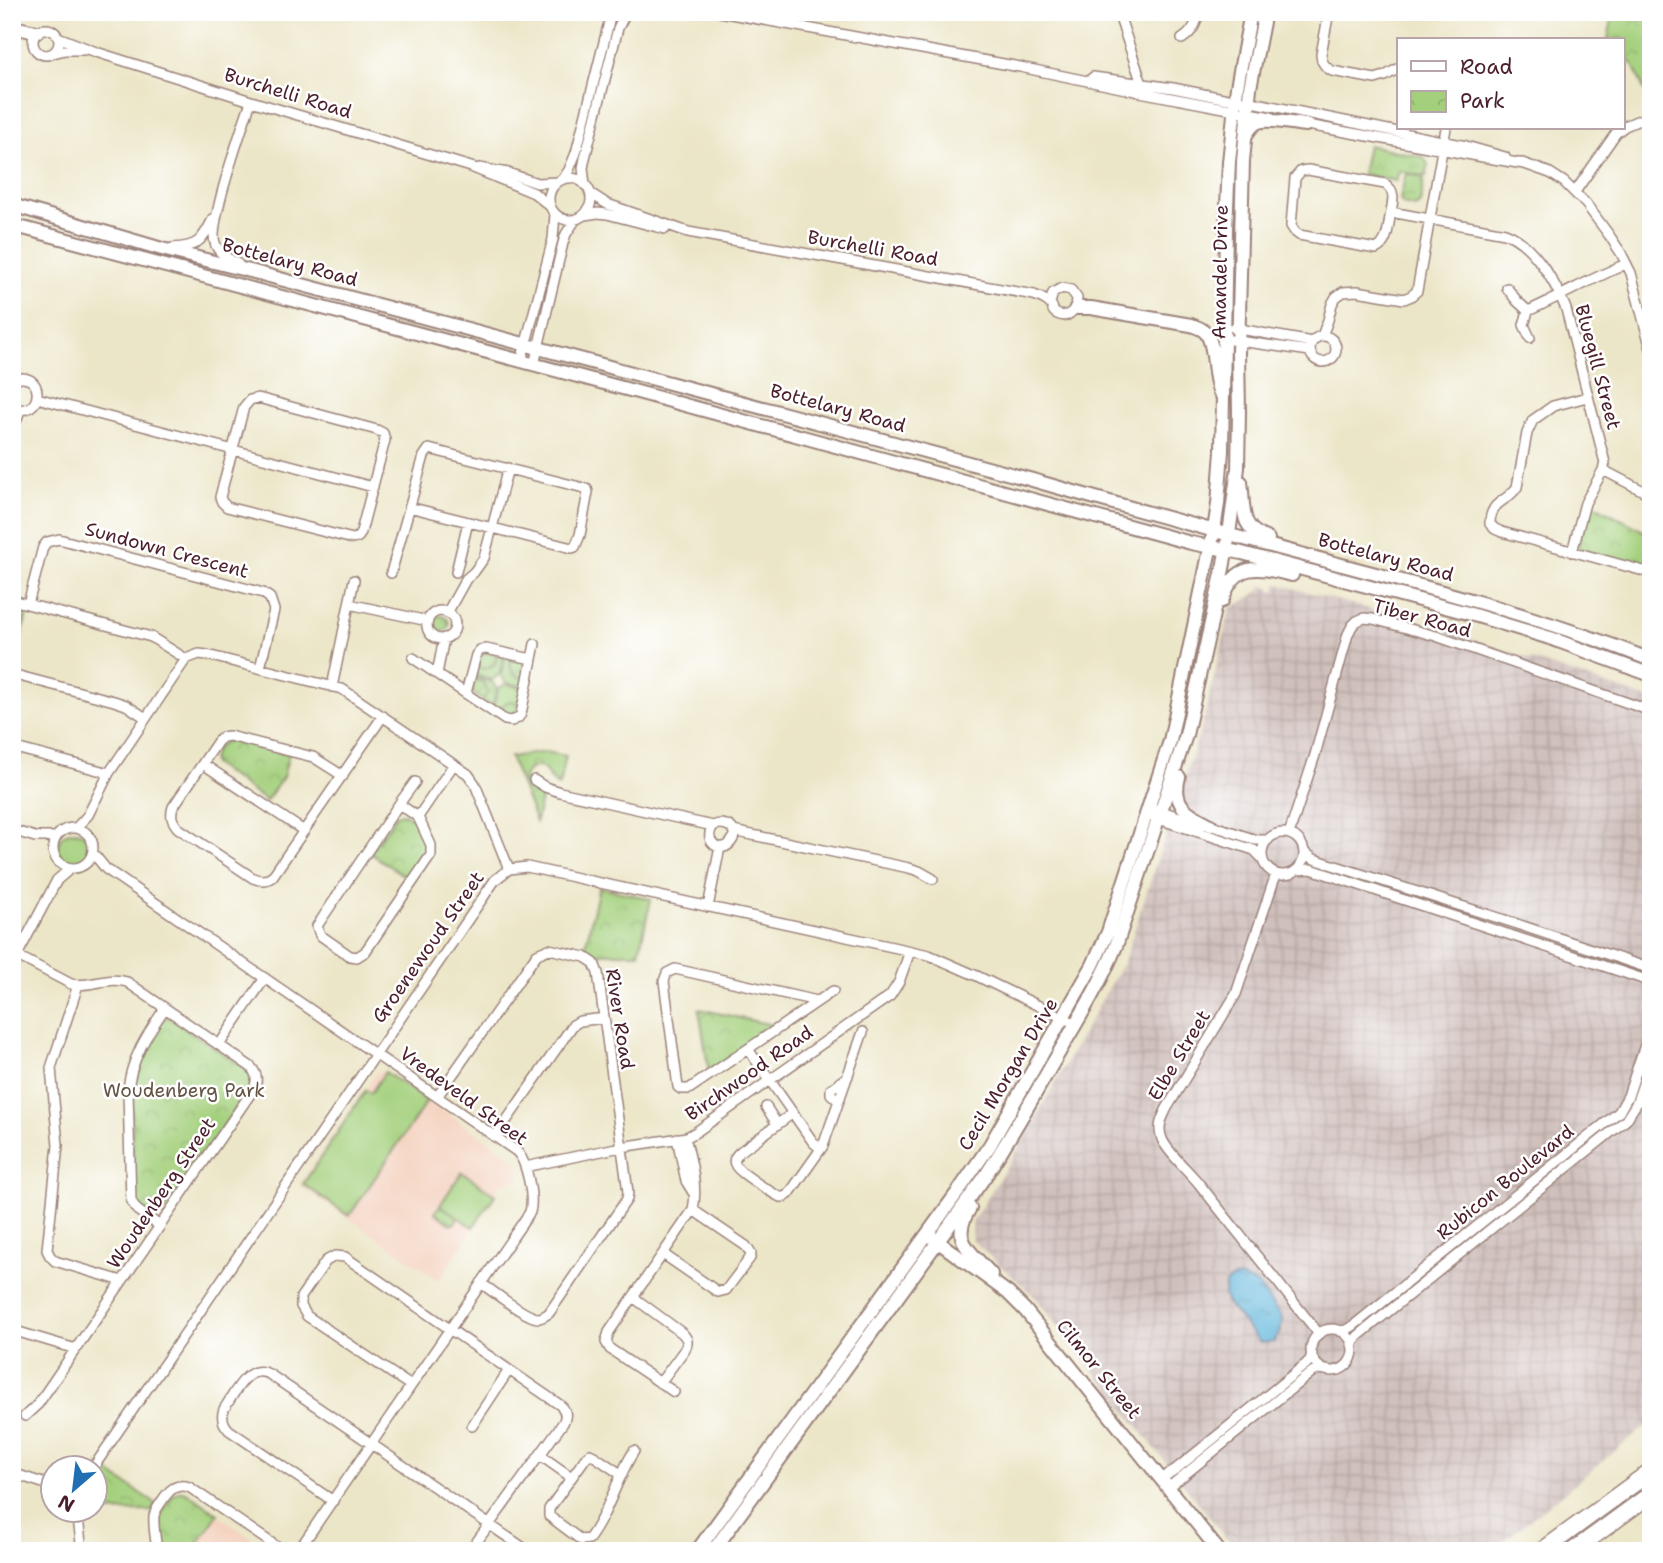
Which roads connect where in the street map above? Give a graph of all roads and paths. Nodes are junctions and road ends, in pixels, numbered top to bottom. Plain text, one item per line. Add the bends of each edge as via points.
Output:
1 (609, 12) edge
2 (628, 12) edge
3 (1118, 12) edge
4 (1199, 12) edge
5 (1251, 12) edge
6 (1265, 12) edge
7 (1329, 12) edge
8 (726, 13) edge
9 (12, 27) edge
10 (37, 32) junction
11 (58, 37) junction
12 (1182, 39) dead end
13 (96, 52) junction
14 (53, 53) junction
15 (1020, 67) junction
16 (1397, 69) edge
17 (1141, 83) junction
18 (1145, 93) junction
19 (251, 101) junction
20 (1241, 106) junction
21 (1651, 115) edge
22 (1306, 125) junction
23 (1624, 127) edge
24 (1446, 130) edge
25 (1620, 130) edge
26 (1245, 138) junction
27 (1443, 146) junction
28 (471, 167) junction
29 (561, 180) junction
30 (588, 189) junction
31 (1575, 192) junction
32 (12, 205) edge
33 (552, 210) junction
34 (217, 211) junction
35 (1391, 212) junction
36 (580, 217) junction
37 (1431, 219) junction
38 (12, 225) edge
39 (688, 232) junction
40 (162, 249) junction
41 (1626, 264) junction
42 (254, 271) junction
43 (1507, 288) dead end
44 (1053, 293) junction
45 (1034, 295) junction
46 (1560, 295) junction
47 (1050, 303) junction
48 (1076, 308) junction
49 (1528, 311) junction
50 (1224, 333) junction
51 (1238, 334) junction
52 (1326, 337) junction
53 (1530, 338) dead end
54 (532, 346) junction
55 (1311, 346) junction
56 (1651, 349) edge
57 (528, 364) junction
58 (12, 380) edge
59 (1587, 397) junction
60 (37, 398) junction
61 (1223, 400) junction
62 (14, 409) edge
63 (12, 433) edge
64 (233, 450) junction
65 (508, 468) junction
66 (1238, 468) junction
67 (1603, 470) junction
68 (373, 487) junction
69 (1651, 495) edge
70 (409, 508) junction
71 (468, 522) junction
72 (492, 529) junction
73 (1214, 530) junction
74 (1229, 534) junction
75 (1210, 547) junction
76 (1226, 550) junction
77 (1572, 552) junction
78 (1326, 561) junction
79 (456, 572) dead end
80 (391, 573) dead end
81 (1651, 573) edge
82 (354, 580) dead end
83 (1388, 592) junction
84 (12, 600) edge
85 (28, 604) junction
86 (349, 604) junction
87 (447, 613) junction
88 (428, 621) junction
89 (441, 638) junction
90 (535, 644) dead end
91 (413, 658) dead end
92 (186, 659) junction
93 (532, 659) junction
94 (1651, 660) edge
95 (260, 668) junction
96 (434, 672) junction
97 (1651, 675) edge
98 (12, 676) edge
99 (332, 687) junction
100 (466, 694) junction
101 (1194, 700) junction
102 (1651, 711) edge
103 (383, 716) junction
104 (146, 719) junction
105 (1186, 735) junction
106 (12, 747) edge
107 (203, 764) junction
108 (454, 764) junction
109 (109, 773) junction
110 (343, 776) junction
111 (534, 780) dead end
112 (415, 782) dead end
113 (400, 804) junction
114 (1154, 813) junction
115 (88, 816) junction
116 (418, 817) junction
117 (1211, 825) junction
118 (713, 826) junction
119 (76, 828) junction
120 (12, 830) edge
121 (304, 831) junction
122 (733, 831) junction
123 (88, 834) junction
124 (1289, 834) junction
125 (35, 836) junction
126 (56, 837) junction
127 (1268, 840) junction
128 (720, 847) junction
129 (53, 850) junction
130 (1304, 852) junction
131 (93, 853) junction
132 (1262, 858) junction
133 (58, 862) junction
134 (85, 864) junction
135 (71, 868) junction
136 (106, 869) junction
137 (509, 869) junction
138 (1297, 870) junction
139 (1276, 874) junction
140 (933, 879) dead end
141 (57, 880) junction
142 (708, 907) junction
143 (910, 951) junction
144 (14, 958) edge
145 (1651, 969) edge
146 (265, 978) junction
147 (1651, 979) edge
148 (78, 985) junction
149 (1651, 986) edge
150 (833, 990) dead end
151 (817, 1001) junction
152 (165, 1008) junction
153 (604, 1018) junction
154 (1070, 1021) junction
155 (1651, 1027) edge
156 (863, 1032) dead end
157 (219, 1045) junction
158 (748, 1049) junction
159 (377, 1054) junction
160 (1651, 1061) edge
161 (770, 1080) junction
162 (437, 1097) junction
163 (766, 1107) dead end
164 (793, 1113) junction
165 (777, 1124) junction
166 (495, 1137) junction
167 (681, 1138) junction
168 (621, 1147) junction
169 (821, 1149) junction
170 (525, 1167) junction
171 (972, 1195) junction
172 (693, 1210) junction
173 (160, 1226) junction
174 (932, 1238) junction
175 (663, 1254) junction
176 (122, 1281) junction
177 (481, 1283) junction
178 (1008, 1293) junction
179 (633, 1297) junction
180 (450, 1329) junction
181 (12, 1330) edge
182 (1340, 1331) junction
183 (1319, 1334) junction
184 (1352, 1345) junction
185 (76, 1349) junction
186 (1312, 1354) junction
187 (509, 1370) junction
188 (1325, 1370) junction
189 (660, 1383) junction
190 (411, 1386) junction
191 (674, 1392) dead end
192 (25, 1416) dead end
193 (472, 1426) dead end
194 (372, 1444) junction
195 (634, 1451) dead end
196 (103, 1454) edge
197 (540, 1455) junction
198 (1651, 1459) edge
199 (1651, 1471) edge
200 (12, 1473) edge
201 (622, 1475) junction
202 (571, 1477) junction
203 (38, 1481) edge
204 (1165, 1483) junction
205 (1651, 1494) edge
206 (333, 1501) junction
207 (1651, 1505) edge
208 (79, 1524) edge
209 (489, 1524) junction
210 (1561, 1537) junction
211 (82, 1551) edge
212 (158, 1551) edge
213 (283, 1551) edge
214 (298, 1551) edge
215 (470, 1551) edge
216 (528, 1551) edge
217 (697, 1551) edge
218 (713, 1551) edge
219 (1219, 1551) edge
220 (1542, 1551) edge
221 (1574, 1551) edge

1 - 29 street via 576,153
2 - 30 street via 618,27 585,158
3 - 17 street
4 - 12 street via 1195,26
5 - 20 street, Amandel Drive
6 - 20 street, Amandel Drive
7 - 16 street via 1321,54 1329,70 1375,79
8 - 15 street
9 - 10 street
10 - 11 street via 49,29
10 - 14 street via 32,39 37,52
11 - 13 street, Burchelli Road
11 - 14 street
13 - 14 street, Burchelli Road
13 - 19 street, Burchelli Road
15 - 17 street
15 - 18 street
17 - 18 street
17 - 20 street
18 - 20 street
19 - 28 street, Burchelli Road
19 - 34 street
20 - 22 street
20 - 26 street, Amandel Drive
20 - 27 street
20 - 50 street, Amandel Drive via 1228,176
21 - 23 street
22 - 26 street via 1258,122
22 - 27 street
24 - 27 street
25 - 31 street
26 - 51 street, Amandel Drive
27 - 31 street via 1524,163 1549,173
27 - 37 street
28 - 29 street, Burchelli Road via 537,183
28 - 33 street, Burchelli Road via 534,192
29 - 30 street via 573,178
29 - 33 street via 550,192
30 - 36 street via 591,202
30 - 39 street, Burchelli Road via 607,204
31 - 41 street
32 - 40 street, Bottelary Road
33 - 36 street via 567,220
33 - 54 street via 553,239
34 - 40 street via 198,242
34 - 42 street via 213,235 219,250
35 - 35 street via 1385,242 1376,248 1299,234 1292,226 1295,178 1308,170 1385,184 1393,193
35 - 37 street, Bluegill Street
36 - 39 street, Burchelli Road via 607,214
36 - 54 street via 566,234
37 - 46 street, Bluegill Street via 1505,233 1519,240 1534,254
37 - 52 street via 1415,293 1404,299 1343,292 1334,300
38 - 57 street, Bottelary Road
39 - 45 street, Burchelli Road
40 - 42 street, Bottelary Road
41 - 46 street
41 - 56 street
42 - 54 street, Bottelary Road
43 - 49 street
44 - 45 street
44 - 47 street
44 - 48 street via 1071,290 1077,298
45 - 47 street, Burchelli Road
46 - 49 street
46 - 59 street, Bluegill Street
47 - 48 street, Burchelli Road via 1055,312 1064,315
48 - 61 street via 1091,307 1202,330 1210,340
49 - 53 street via 1524,326
50 - 51 street
50 - 61 street, Amandel Drive
51 - 55 street
51 - 66 street, Amandel Drive
52 - 55 street via 1315,339
52 - 55 street via 1335,344 1330,359 1314,359
54 - 57 street
54 - 73 street, Bottelary Road
57 - 75 street, Bottelary Road
58 - 60 street via 30,380 37,388
59 - 67 street, Bluegill Street
59 - 77 street via 1553,406 1533,420 1517,487 1496,505 1490,520 1498,531
60 - 62 street via 31,407
60 - 64 street
61 - 73 street, Amandel Drive
62 - 63 street
64 - 68 street
64 - 68 street via 244,407 254,398 338,419 385,436
64 - 68 street via 220,497 227,507 352,539 361,532
65 - 70 street via 429,449
65 - 72 street
65 - 72 street via 587,489 580,534 575,547 566,548
66 - 74 street, Amandel Drive
66 - 78 street via 1243,512 1250,529
67 - 69 street
67 - 77 street via 1585,503
70 - 71 street
70 - 80 street
71 - 72 street
71 - 79 street
72 - 87 street via 484,558
73 - 74 street, Bottelary Road
73 - 75 street, Amandel Drive
74 - 76 street, Amandel Drive
74 - 78 street, Bottelary Road
75 - 76 street, Bottelary Road
75 - 114 street, Cecil Morgan Drive
76 - 83 street, Bottelary Road
76 - 101 street, Cecil Morgan Drive
77 - 81 street
78 - 94 street, Bottelary Road via 1501,608
82 - 86 street
83 - 97 street, Bottelary Road via 1521,629
83 - 101 street via 1315,582 1262,568 1244,570 1225,593
84 - 85 street
85 - 92 street via 151,637
85 - 95 street, Sundown Crescent via 43,547 59,539 263,593 274,610
86 - 88 street
86 - 99 street
87 - 88 street via 433,613
87 - 89 street via 454,620 454,629
88 - 89 street via 431,634
89 - 96 street
90 - 93 street
91 - 96 street
92 - 95 street via 207,654
92 - 104 street
93 - 100 street via 480,650
93 - 100 street via 521,713 513,722
95 - 99 street
96 - 100 street
98 - 104 street via 114,701
99 - 103 street via 354,695
101 - 105 street, Cecil Morgan Drive
102 - 124 street, Tiber Road via 1436,636 1360,619 1348,634
103 - 108 street
103 - 110 street
104 - 109 street
105 - 114 street, Cecil Morgan Drive
105 - 117 street via 1177,796 1188,812
106 - 109 street
107 - 110 street via 218,741 229,736 313,757
107 - 121 street
107 - 121 street via 173,807 171,817 178,828 258,880 272,877
108 - 116 street
108 - 137 street via 475,784
109 - 115 street
110 - 121 street
111 - 118 street via 552,790
112 - 113 street
113 - 116 street
113 - 116 street via 317,926 320,935 350,956 365,952 429,860 430,845
114 - 117 street
114 - 132 street via 1254,850
114 - 154 street, Cecil Morgan Drive
115 - 119 street
115 - 123 street
117 - 127 street
118 - 122 street via 725,823
118 - 128 street via 710,841
119 - 123 street
119 - 126 street
120 - 125 street
122 - 128 street via 731,843
122 - 140 street via 909,868
123 - 131 street
124 - 127 street
124 - 130 street
125 - 126 street
125 - 129 street
126 - 129 street
127 - 132 street
128 - 142 street
129 - 133 street
130 - 138 street
130 - 145 street via 1313,859
131 - 134 street
131 - 136 street, Vredeveld Street
132 - 139 street
133 - 135 street
133 - 141 street
134 - 135 street
134 - 136 street, Vredeveld Street
135 - 141 street
136 - 146 street, Vredeveld Street
137 - 142 street, Groenewoud Street via 527,867
137 - 159 street, Groenewoud Street via 495,880
138 - 139 street
138 - 149 street via 1311,869 1640,978
139 - 183 street, Elbe Street via 1239,987 1167,1108 1160,1130 1165,1144
141 - 144 street
142 - 143 street, Groenewoud Street
143 - 154 street, Groenewoud Street via 948,962
143 - 161 street, Birchwood Road via 890,996
144 - 148 street
146 - 157 street
146 - 159 street, Vredeveld Street
147 - 149 street
148 - 152 street, Woudenberg Street via 121,980
148 - 176 street via 51,1068 58,1145 47,1250 55,1261
150 - 151 street
151 - 158 street
151 - 158 street via 675,969 667,972 664,981 678,1087 688,1089
152 - 157 street, Woudenberg Street
152 - 173 street via 145,1038 128,1091 131,1201
153 - 162 street, River Road via 594,963 570,953 541,951
153 - 166 street via 573,1025
153 - 168 street, River Road
154 - 171 street, Cecil Morgan Drive via 998,1157
154 - 174 street, Cecil Morgan Drive
155 - 182 street, Rubicon Boulevard via 1619,1112 1353,1326
156 - 169 street
157 - 173 street, Woudenberg Street via 251,1067 256,1083
158 - 161 street
159 - 162 street, Vredeveld Street
159 - 196 street, Groenewoud Street
160 - 184 street, Rubicon Boulevard via 1626,1119
161 - 164 street
161 - 167 street, Birchwood Road via 706,1126
162 - 166 street, Vredeveld Street
163 - 165 street
164 - 165 street
164 - 169 street
165 - 169 street via 735,1160 738,1169 776,1195 789,1194
166 - 170 street, Vredeveld Street via 520,1153
167 - 168 street, Birchwood Road
167 - 172 street via 686,1181 695,1195
168 - 170 street, Birchwood Road
168 - 177 street, River Road via 627,1199 550,1313 532,1316
170 - 177 street, Vredeveld Street via 530,1212
171 - 174 street, Cecil Morgan Drive
171 - 178 street via 961,1227 962,1240
172 - 175 street
172 - 175 street via 746,1246 750,1258 726,1290 718,1292
173 - 176 street, Woudenberg Street
174 - 178 street, Cilmor Street
174 - 217 street, Cecil Morgan Drive
174 - 218 street, Cecil Morgan Drive
175 - 179 street
176 - 185 street, Woudenberg Street
177 - 180 street, Vredeveld Street
178 - 204 street, Cilmor Street via 1039,1325
179 - 189 street via 606,1342
179 - 189 street via 687,1338 688,1344
180 - 187 street
180 - 190 street, Vredeveld Street
180 - 190 street via 345,1257 326,1261 302,1297 307,1316
181 - 185 street
182 - 183 street
182 - 184 street
183 - 186 street
184 - 188 street via 1347,1364
185 - 192 street, Woudenberg Street
186 - 188 street
186 - 204 street via 1306,1364 1175,1469
187 - 193 street
187 - 197 street via 565,1410 565,1420
188 - 204 street via 1312,1372
189 - 191 street
190 - 194 street, Vredeveld Street
194 - 206 street, Vredeveld Street
194 - 206 street via 262,1371 247,1376 224,1409 223,1422 229,1430
194 - 209 street
195 - 201 street
197 - 202 street
197 - 209 street
198 - 210 highway
199 - 210 highway
200 - 203 street
201 - 202 street via 590,1454
201 - 202 street via 591,1538 585,1540 548,1514
204 - 219 street, Cilmor Street
205 - 221 highway
206 - 214 street, Vredeveld Street
207 - 221 highway
208 - 211 street
209 - 215 street
209 - 216 street
210 - 220 highway
212 - 213 street via 155,1512 168,1492 180,1485 190,1487

